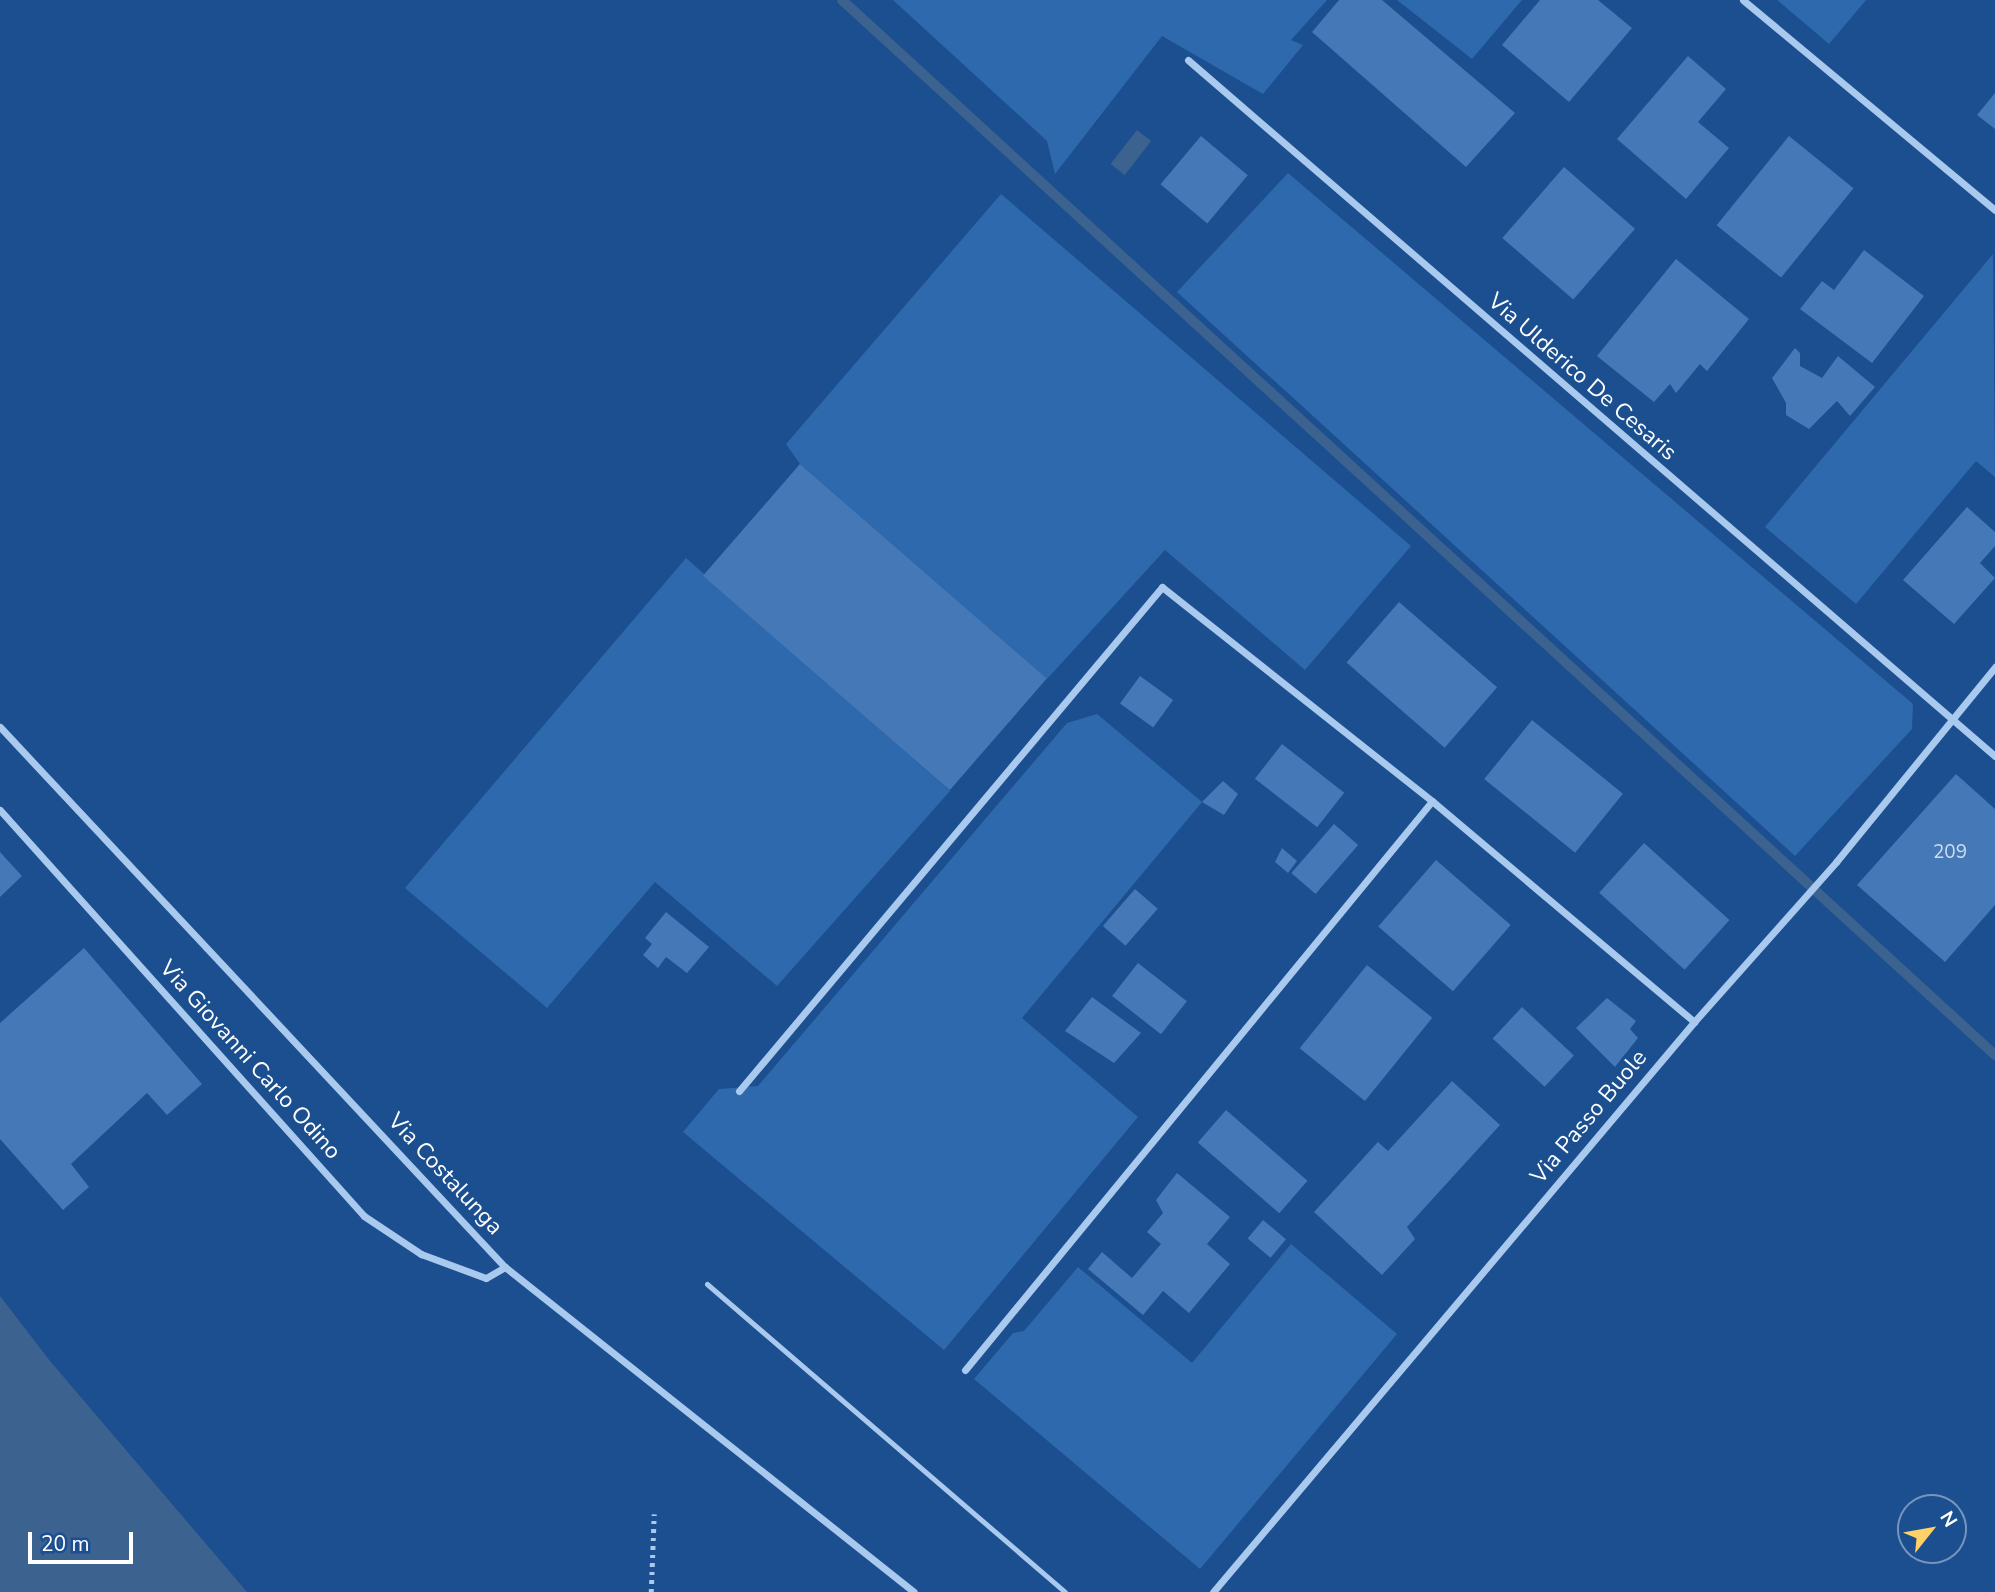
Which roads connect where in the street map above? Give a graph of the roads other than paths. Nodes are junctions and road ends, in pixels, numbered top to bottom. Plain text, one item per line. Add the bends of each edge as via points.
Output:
1 (1743, 0) edge
2 (1188, 60) dead end
3 (1995, 210) edge
4 (1995, 667) edge
5 (1952, 722) junction
6 (0, 727) edge
7 (1995, 757) edge
8 (1432, 801) junction
9 (0, 810) edge
10 (1694, 1022) junction
11 (739, 1091) dead end
12 (505, 1267) junction
13 (707, 1284) dead end
14 (965, 1370) dead end
15 (914, 1592) edge
16 (1065, 1592) edge
17 (1213, 1592) edge

1 - 3 street
2 - 5 street, Via Ulderico De Cesaris
4 - 5 street, Via Passo Buole
5 - 7 street, Via Ulderico De Cesaris
5 - 10 street, Via Passo Buole
6 - 12 street, Via Costalunga
8 - 10 street
8 - 11 street via 1162,587
8 - 14 street
9 - 12 street, Via Giovanni Carlo Odino via 365,1216 421,1254 486,1278
10 - 17 street, Via Passo Buole
12 - 15 street, Via Costalunga
13 - 16 lane

